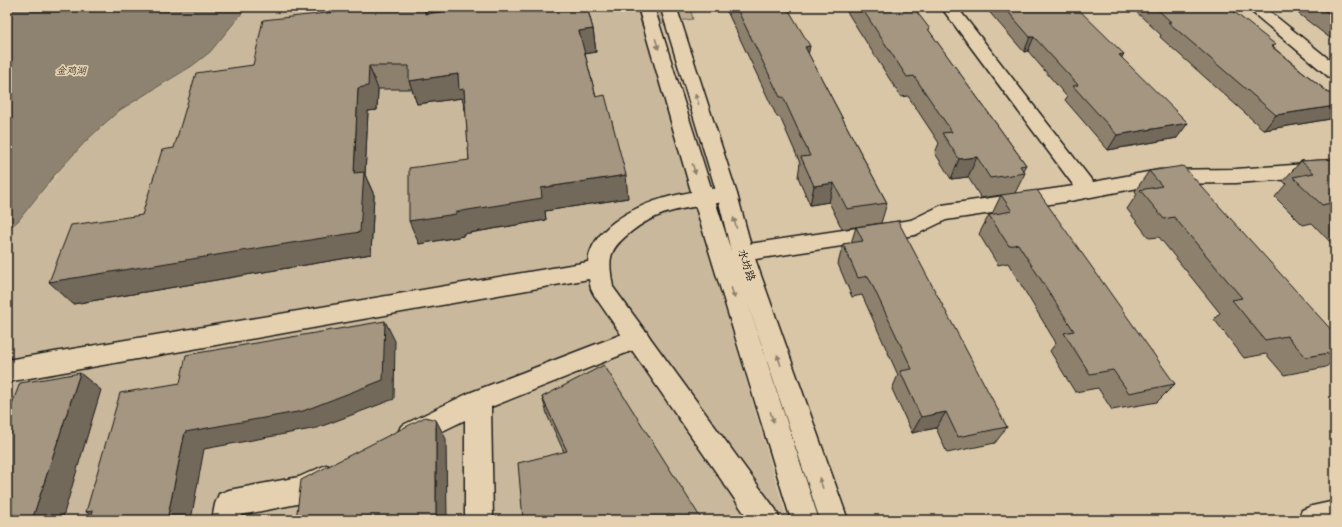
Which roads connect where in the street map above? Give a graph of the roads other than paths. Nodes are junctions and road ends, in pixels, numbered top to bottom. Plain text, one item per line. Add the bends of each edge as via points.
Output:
1 (646, 7) edge
2 (670, 7) edge
3 (950, 7) edge
4 (1254, 7) edge
5 (1335, 73) edge
6 (1335, 168) edge
7 (1088, 190) junction
8 (727, 194) junction
9 (703, 198) junction
10 (742, 253) junction
11 (598, 269) junction
12 (638, 338) junction
13 (7, 371) edge
14 (478, 401) junction
15 (386, 447) edge
16 (344, 468) edge
17 (1335, 515) edge
18 (226, 520) edge
19 (479, 520) edge
20 (766, 520) edge
21 (805, 520) edge
22 (834, 520) edge
23 (1312, 520) edge

1 -> 9 street, 水坊路
8 -> 2 street, 水坊路
3 - 7 street
4 - 5 street
6 - 7 street via 1236,176 1159,177
7 - 10 street via 942,213 915,227
8 - 9 street
10 -> 8 street, 水坊路
9 - 11 street via 654,208 632,218 612,236 602,250
9 -> 21 street, 水坊路
22 -> 10 street, 水坊路
11 - 12 street via 602,289
11 - 13 street
12 - 14 street
12 - 20 street
14 - 15 street
14 - 19 street
16 - 18 street via 302,490 229,504
17 - 23 street

